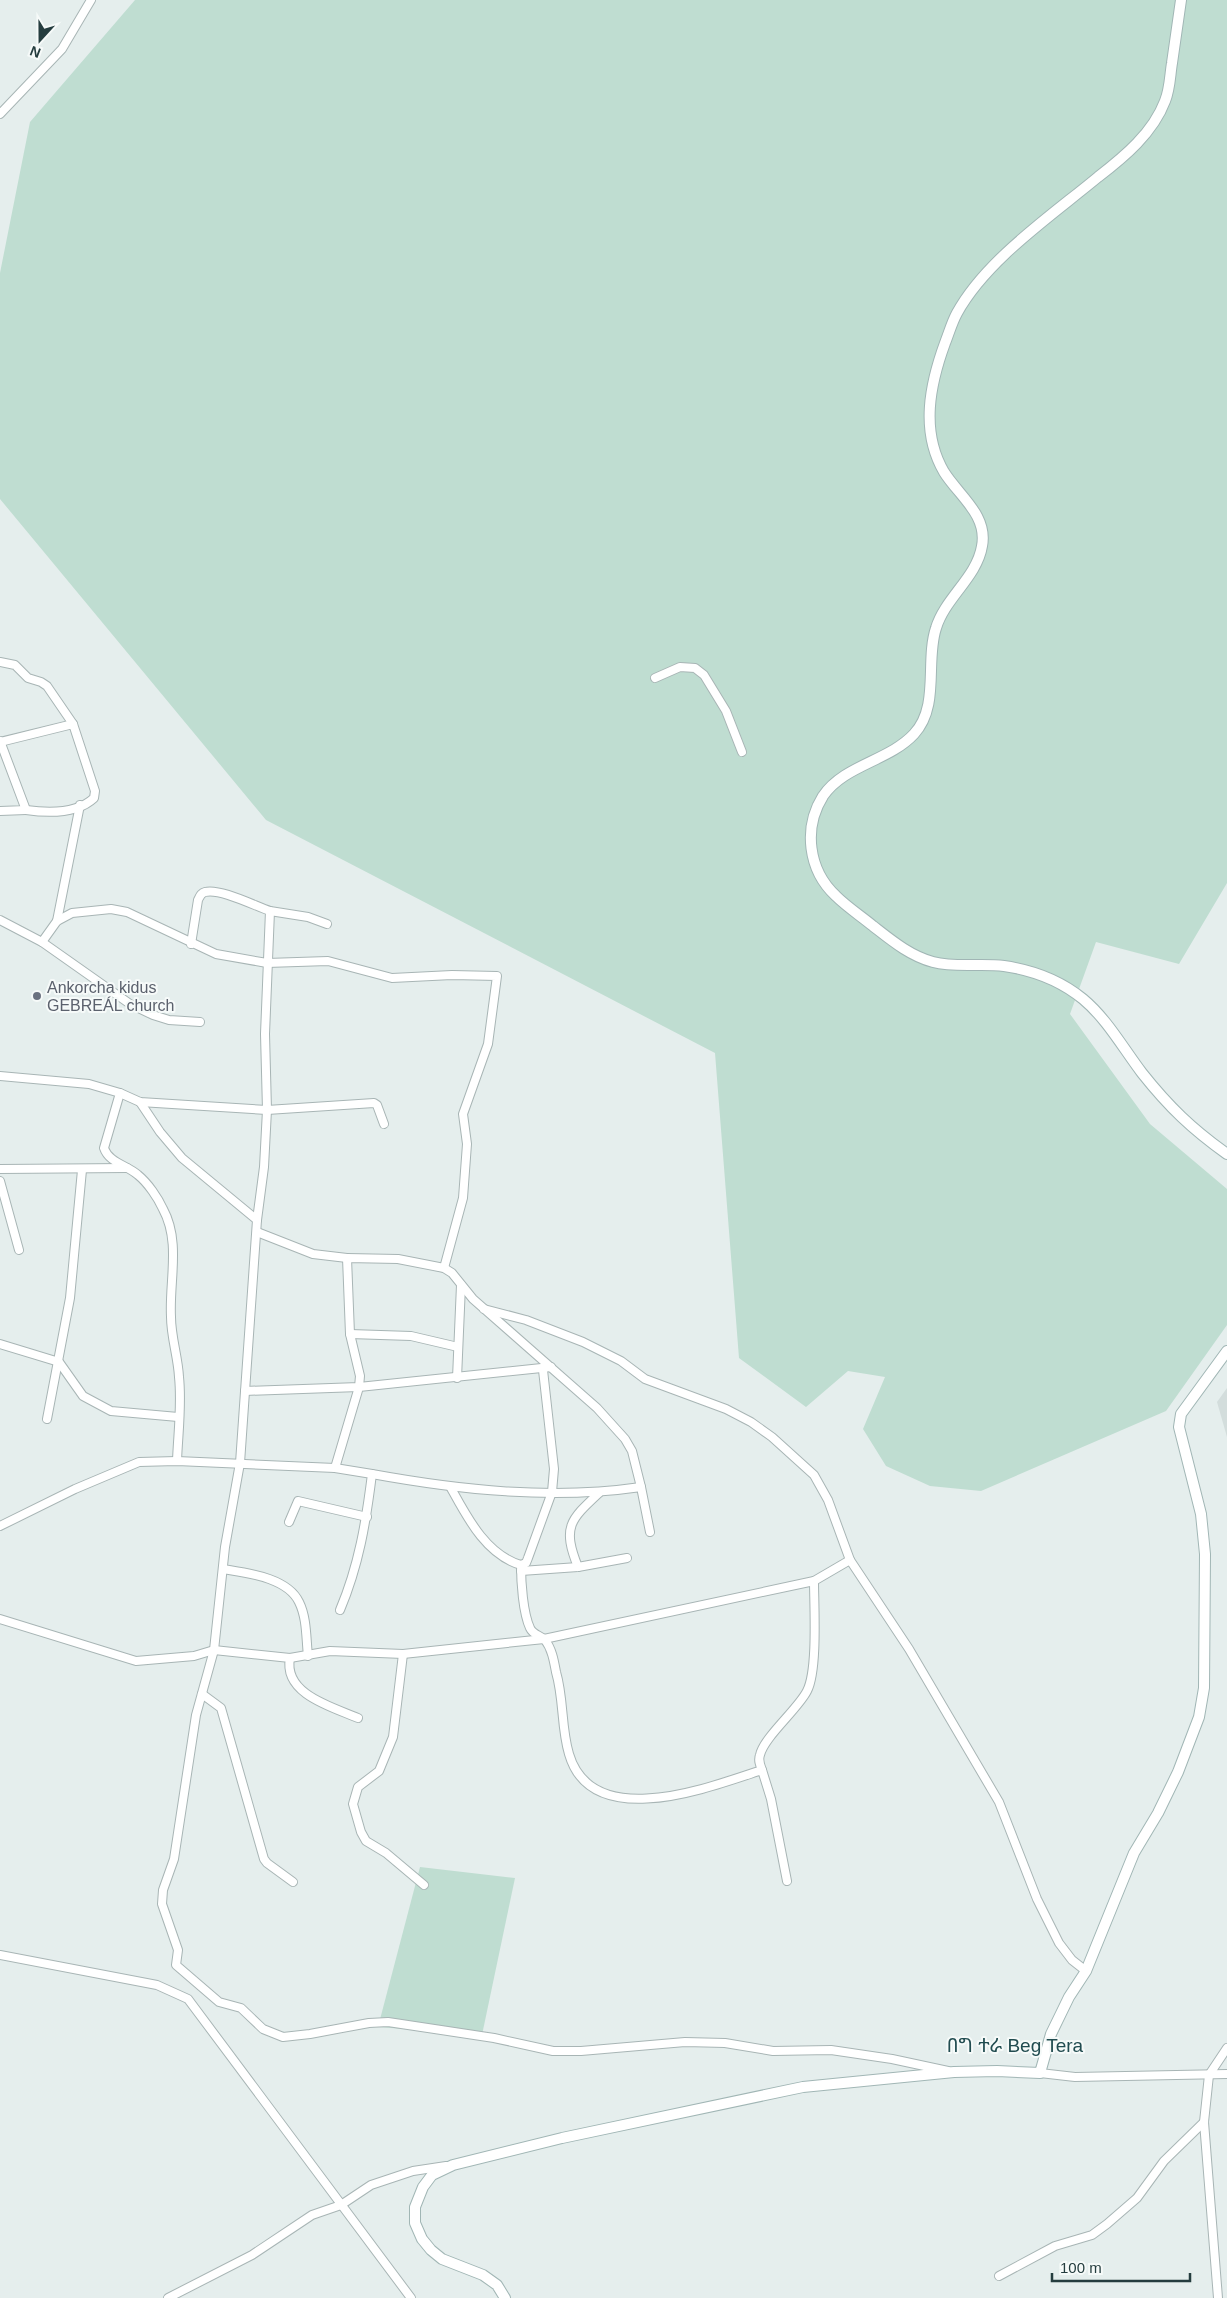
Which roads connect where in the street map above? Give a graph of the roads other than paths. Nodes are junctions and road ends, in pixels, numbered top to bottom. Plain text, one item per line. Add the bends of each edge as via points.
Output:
1 (91, 0) edge
2 (1181, 0) edge
3 (0, 114) edge
4 (0, 662) edge
5 (655, 678) dead end
6 (73, 724) junction
7 (0, 742) edge
8 (742, 752) dead end
9 (80, 806) junction
10 (26, 810) junction
11 (0, 811) edge
12 (270, 911) junction
13 (0, 920) edge
14 (57, 921) junction
15 (328, 924) dead end
16 (42, 942) junction
17 (191, 944) junction
18 (267, 963) junction
19 (200, 1022) dead end
20 (0, 1076) edge
21 (120, 1093) junction
22 (140, 1102) junction
23 (267, 1110) junction
24 (384, 1124) dead end
25 (1227, 1154) edge
26 (127, 1168) junction
27 (0, 1169) edge
28 (82, 1170) junction
29 (0, 1181) edge
30 (258, 1220) junction
31 (257, 1232) junction
32 (19, 1250) dead end
33 (347, 1258) junction
34 (444, 1268) junction
35 (461, 1285) junction
36 (484, 1309) junction
37 (350, 1334) junction
38 (0, 1344) edge
39 (458, 1347) junction
40 (1227, 1351) edge
41 (59, 1362) junction
42 (547, 1368) junction
43 (457, 1378) junction
44 (359, 1387) junction
45 (245, 1391) junction
46 (178, 1417) junction
47 (48, 1419) dead end
48 (177, 1461) junction
49 (240, 1463) junction
50 (335, 1468) junction
51 (372, 1474) junction
52 (641, 1487) junction
53 (451, 1488) junction
54 (552, 1492) junction
55 (600, 1493) junction
56 (367, 1517) junction
57 (289, 1522) dead end
58 (0, 1526) edge
59 (650, 1532) dead end
60 (627, 1558) dead end
61 (850, 1560) junction
62 (578, 1567) junction
63 (521, 1568) junction
64 (223, 1569) junction
65 (814, 1581) junction
66 (340, 1610) dead end
67 (0, 1619) edge
68 (544, 1639) junction
69 (214, 1650) junction
70 (403, 1654) junction
71 (308, 1656) junction
72 (290, 1658) junction
73 (202, 1694) junction
74 (358, 1718) dead end
75 (762, 1770) junction
76 (293, 1882) dead end
77 (787, 1882) dead end
78 (424, 1885) dead end
79 (0, 1955) edge
80 (1086, 1971) junction
81 (1227, 2048) edge
82 (954, 2072) junction
83 (1040, 2073) junction
84 (1227, 2074) edge
85 (1209, 2075) junction
86 (1204, 2122) junction
87 (453, 2165) junction
88 (340, 2205) junction
89 (999, 2276) dead end
90 (408, 2296) edge
91 (168, 2298) edge
92 (505, 2298) edge
93 (1218, 2298) edge

1 - 3 street via 62,48
2 - 25 main road via 1167,96 1146,134 1120,160 994,266 955,316 930,390 929,415 936,457 957,491 974,510 984,530 982,550 941,613 934,632 928,704 923,720 903,743 832,784 814,815 810,843 816,868 834,895 913,955 950,965 1004,966 1031,972 1052,980 1081,998 1100,1015 1187,1125
4 - 6 street via 15,665 28,678 47,686
5 - 8 street via 680,667 695,668 704,675 726,711
6 - 7 street
6 - 9 street via 95,791 89,803
7 - 10 street
9 - 10 street via 58,812
9 - 14 street
10 - 11 street
12 - 15 street
12 - 17 street via 238,899 204,892 198,900
12 - 18 street
13 - 16 street
14 - 16 street
14 - 17 street via 72,913 111,908 127,912
16 - 19 street via 137,1008 169,1020
17 - 18 street via 216,954
18 - 23 street via 264,1034
18 - 34 street via 328,961 392,978 497,976 488,1044 464,1114 467,1144 463,1198
20 - 21 street via 61,1080
21 - 22 street
21 - 26 street via 104,1148 106,1154
22 - 23 street
22 - 30 street via 182,1158
23 - 24 street via 374,1103
23 - 30 street
26 - 28 street
26 - 46 street via 138,1175 163,1207 171,1230 171,1318 180,1378
27 - 28 street
28 - 41 street via 70,1298
29 - 32 street
30 - 31 street
31 - 33 street via 312,1254
31 - 45 street
33 - 34 street via 398,1259
33 - 37 street
34 - 35 street
35 - 36 street
35 - 39 street
36 - 42 street
36 - 61 street via 526,1320 583,1342 621,1361 645,1379 702,1399 751,1422 814,1475 828,1500
37 - 39 street via 411,1336
37 - 44 street via 360,1376
38 - 41 street
39 - 43 street
40 - 80 main road via 1181,1414 1179,1427 1201,1514 1205,1554 1204,1688 1199,1717 1178,1772 1134,1853
41 - 46 street via 83,1396 111,1411
41 - 47 street
42 - 43 street
42 - 52 street via 597,1408 625,1438 632,1450
42 - 54 street via 554,1469
43 - 44 street
44 - 45 street
44 - 50 street
45 - 49 street
46 - 48 street
48 - 49 street
48 - 58 street via 139,1462
49 - 50 street
49 - 64 street
50 - 51 street
51 - 53 street
51 - 56 street
52 - 55 street
52 - 59 street
53 - 54 street
53 - 63 street via 480,1536
54 - 55 street
54 - 63 street via 526,1563
55 - 62 street via 578,1512 570,1527 569,1539
56 - 57 street via 298,1501
56 - 66 street via 352,1581
60 - 62 street
61 - 65 street
61 - 80 street via 909,1649 999,1802 1037,1899 1059,1943
62 - 63 street
63 - 68 street via 530,1627 533,1633
64 - 69 street
64 - 71 street via 262,1576 294,1593 305,1619
65 - 68 street
65 - 75 street via 811,1682 807,1693 762,1749 759,1761
67 - 69 street via 136,1661 194,1656
68 - 70 street
68 - 75 street via 552,1654 559,1682 569,1754 574,1768 588,1784 619,1798 646,1799 704,1789
69 - 72 street
69 - 73 street
70 - 71 street via 330,1651
70 - 78 street via 394,1737 379,1770 358,1787 353,1804 366,1841 386,1853
71 - 72 street
72 - 74 street via 289,1672 305,1693
73 - 76 street via 221,1708 264,1859
73 - 82 street via 174,1860 166,1879 162,1904 178,1950 176,1965 219,2002 241,2008 272,2034 296,2036 370,2022 388,2022 494,2038 553,2052 685,2042 726,2043 774,2051 831,2050 892,2058
75 - 77 street
79 - 88 street via 157,1984 188,1999 257,2088
80 - 83 main road via 1051,2034
81 - 85 street
82 - 83 main road
82 - 87 main road via 803,2087 562,2138
83 - 85 street via 1075,2076
84 - 85 street
85 - 86 street
86 - 89 street via 1164,2161 1137,2198 1107,2224 1092,2235 1055,2246
86 - 93 street
87 - 88 street via 413,2172 371,2185
87 - 92 main road via 432,2175 423,2186 415,2207 415,2223 431,2250 442,2259 482,2275 497,2285
88 - 90 street
88 - 91 street via 312,2216 252,2255

